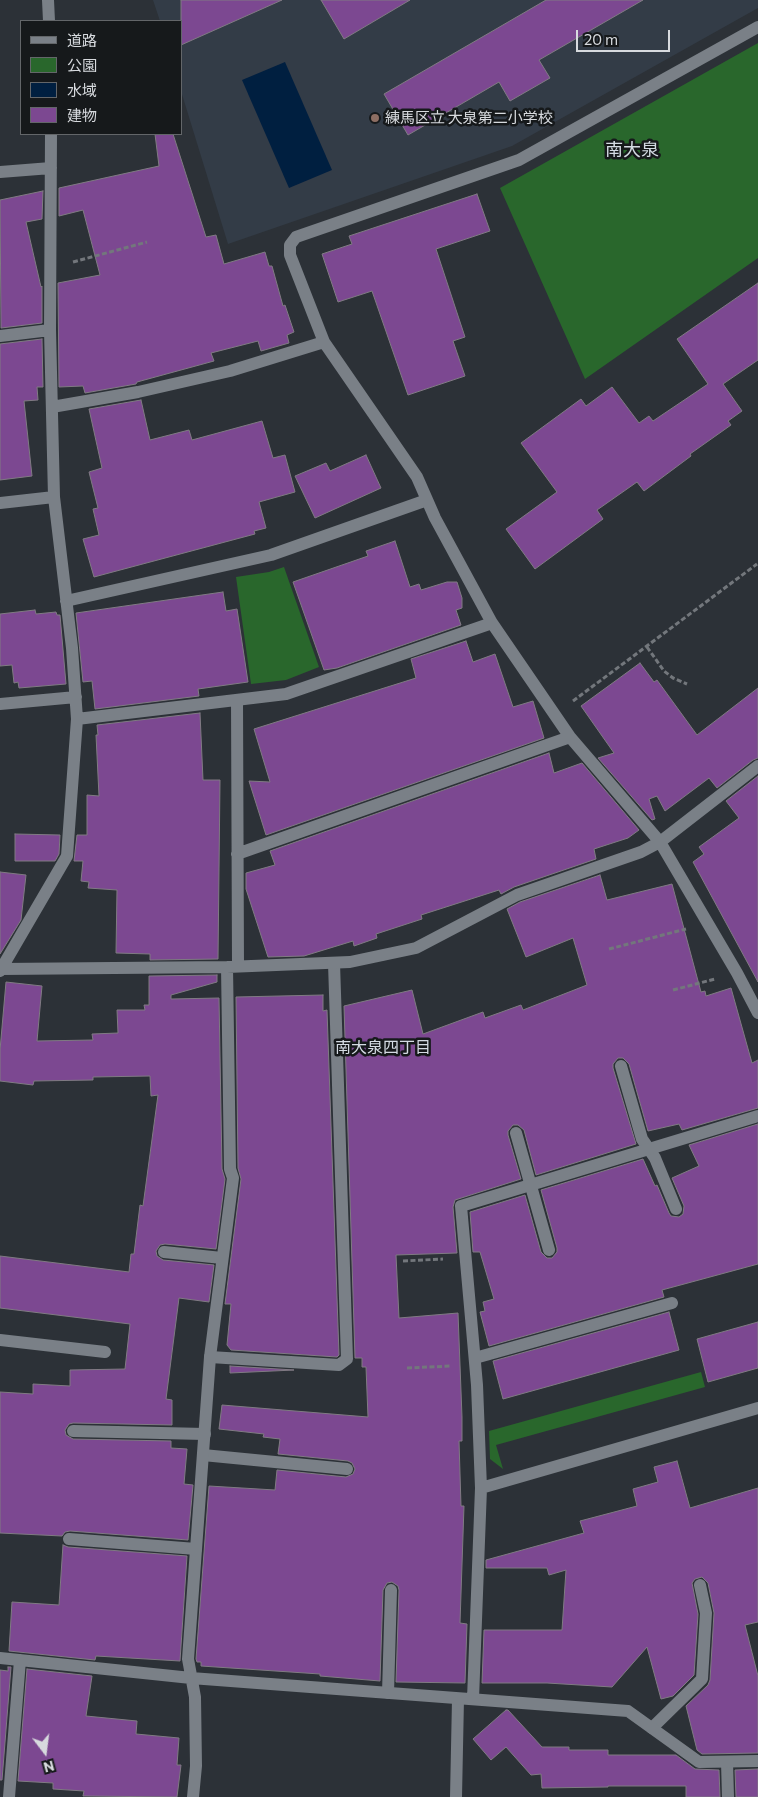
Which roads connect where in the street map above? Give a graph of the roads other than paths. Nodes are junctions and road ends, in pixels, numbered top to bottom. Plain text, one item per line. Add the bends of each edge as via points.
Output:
1 (48, 0) edge
2 (49, 20) edge
3 (758, 26) edge
4 (51, 135) edge
5 (51, 168) junction
6 (0, 172) edge
7 (50, 330) junction
8 (0, 336) edge
9 (324, 342) junction
10 (52, 407) junction
11 (54, 497) junction
12 (427, 500) junction
13 (0, 502) edge
14 (66, 601) junction
15 (492, 623) junction
16 (76, 697) junction
17 (237, 700) junction
18 (0, 704) edge
19 (77, 719) junction
20 (570, 737) junction
21 (758, 766) edge
22 (660, 842) junction
23 (236, 854) junction
24 (334, 963) junction
25 (233, 966) junction
26 (1, 970) edge
27 (758, 1013) edge
28 (621, 1066) dead end
29 (758, 1116) edge
30 (516, 1133) dead end
31 (650, 1149) junction
32 (530, 1185) junction
33 (676, 1209) dead end
34 (549, 1250) dead end
35 (164, 1252) dead end
36 (222, 1258) junction
37 (672, 1303) dead end
38 (0, 1340) edge
39 (106, 1352) dead end
40 (210, 1357) junction
41 (475, 1362) junction
42 (758, 1408) edge
43 (73, 1431) dead end
44 (205, 1434) junction
45 (203, 1455) junction
46 (347, 1469) dead end
47 (481, 1488) junction
48 (68, 1540) dead end
49 (196, 1549) junction
50 (700, 1585) dead end
51 (391, 1590) dead end
52 (0, 1658) edge
53 (20, 1660) junction
54 (192, 1678) junction
55 (388, 1693) junction
56 (458, 1699) junction
57 (473, 1699) junction
58 (652, 1728) junction
59 (758, 1761) edge
60 (727, 1762) junction
61 (9, 1797) edge
62 (193, 1797) edge
63 (456, 1797) edge
64 (728, 1797) edge

1 - 2 street
3 - 9 street via 519,160 296,237 290,245 290,256
4 - 5 street
5 - 6 street
5 - 7 street
7 - 8 street
7 - 10 street
9 - 10 street via 230,371
9 - 12 street via 417,477
10 - 11 street
11 - 13 street
11 - 14 street
12 - 14 street via 271,555
12 - 15 street
14 - 16 street
15 - 17 street via 286,694
15 - 20 street
16 - 18 street
16 - 19 street
17 - 19 street
17 - 23 street
19 - 26 street via 67,856
20 - 22 street
20 - 23 street
21 - 22 street
22 - 24 street via 641,852 518,895 416,948
22 - 27 street
23 - 25 street
24 - 25 street
24 - 40 street via 347,1359 338,1365
25 - 26 street
25 - 36 street via 232,1178
28 - 31 street via 642,1139
29 - 31 street
30 - 32 street
31 - 32 street
31 - 33 street
32 - 34 street
32 - 41 street via 461,1206
35 - 36 street
36 - 40 street
37 - 41 street
38 - 39 street
40 - 44 street
41 - 47 street
42 - 47 street
43 - 44 street
44 - 45 street
45 - 46 street
45 - 49 street
47 - 57 street
48 - 49 street
49 - 54 street via 188,1659
50 - 58 street via 706,1613 702,1679
51 - 55 street
52 - 53 street
53 - 54 street
53 - 61 street
54 - 55 street
54 - 62 street via 196,1766
55 - 56 street
56 - 57 street
56 - 63 street
57 - 58 street via 628,1712
58 - 60 street via 699,1762
59 - 60 street
60 - 64 street

